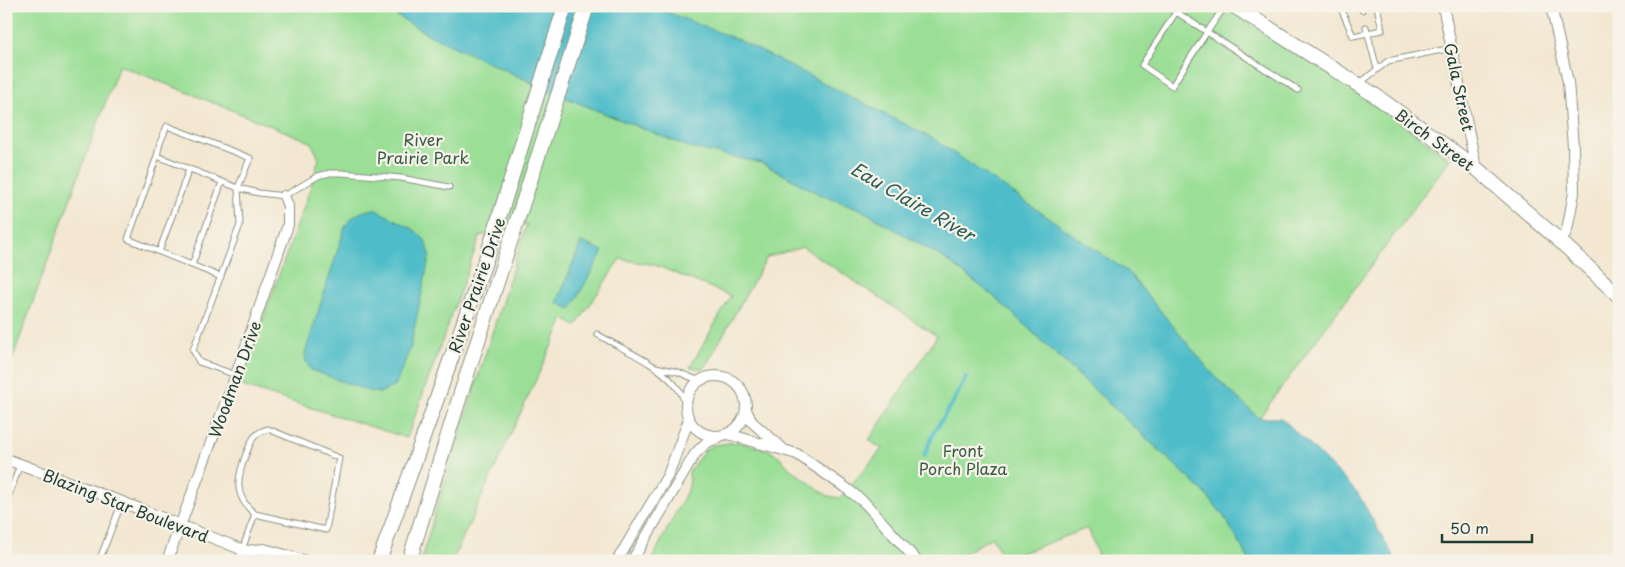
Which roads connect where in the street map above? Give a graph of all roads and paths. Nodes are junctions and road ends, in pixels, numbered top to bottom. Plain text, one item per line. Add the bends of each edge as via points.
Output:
1 (565, 6) edge
2 (587, 6) edge
3 (1167, 6) edge
4 (1225, 6) edge
5 (1234, 6) edge
6 (1340, 6) edge
7 (1377, 6) edge
8 (1443, 6) edge
9 (1551, 6) edge
10 (1176, 12) junction
11 (1367, 30) junction
12 (1207, 32) junction
13 (1452, 48) junction
14 (1377, 69) junction
15 (1358, 85) junction
16 (1298, 90) dead end
17 (157, 156) junction
18 (1476, 168) junction
19 (189, 169) junction
20 (222, 182) junction
21 (449, 187) dead end
22 (238, 188) junction
23 (284, 196) junction
24 (1561, 242) junction
25 (159, 252) junction
26 (192, 265) junction
27 (221, 277) junction
28 (1619, 296) edge
29 (597, 334) dead end
30 (652, 366) junction
31 (236, 375) junction
32 (700, 381) junction
33 (686, 408) junction
34 (746, 410) junction
35 (689, 419) junction
36 (725, 435) junction
37 (784, 450) junction
38 (6, 459) edge
39 (20, 464) junction
40 (122, 502) junction
41 (6, 503) edge
42 (256, 514) junction
43 (180, 526) junction
44 (244, 550) junction
45 (99, 561) edge
46 (167, 561) edge
47 (238, 561) edge
48 (256, 561) edge
49 (306, 561) edge
50 (379, 561) edge
51 (409, 561) edge
52 (617, 561) edge
53 (632, 561) edge
54 (917, 561) edge

1 - 50 main road, River Prairie Drive via 488,253
2 - 51 main road, River Prairie Drive
3 - 10 lane
4 - 12 lane
5 - 15 main road, Birch Street
6 - 11 lane via 1353,36
7 - 11 lane via 1382,30
8 - 13 street, Gala Street
9 - 24 street via 1568,82 1573,147 1574,192 1567,230
10 - 12 lane
10 - 12 lane via 1142,65 1172,86
11 - 14 lane
12 - 16 lane
13 - 14 lane via 1388,61
13 - 18 street, Gala Street
14 - 15 lane
15 - 18 main road, Birch Street
17 - 19 lane
17 - 22 lane via 168,126 250,158
17 - 25 lane via 128,239
18 - 24 main road, Birch Street
19 - 20 lane
19 - 25 lane
20 - 22 lane
20 - 26 lane
21 - 23 lane via 373,175 330,173 306,182
22 - 23 lane
22 - 27 lane via 240,225
23 - 31 street, Woodman Drive via 288,206 288,225
24 - 28 main road, Birch Street
25 - 26 lane
26 - 27 lane
27 - 31 lane via 193,350 198,362
29 - 30 lane
30 - 32 lane
30 - 33 lane via 680,391
31 - 43 street, Woodman Drive
32 - 33 street via 690,392
32 - 34 street via 718,376 733,382 744,395
33 - 35 street
34 - 36 street via 740,424
34 - 37 street via 756,427
35 - 36 street via 703,433
35 - 52 street via 668,475
36 - 37 street
36 - 53 street via 706,443 695,454
37 - 54 street via 797,454 852,493
38 - 39 street, Blazing Star Boulevard
39 - 40 street, Blazing Star Boulevard
39 - 41 lane
40 - 43 street, Blazing Star Boulevard
40 - 45 lane
42 - 42 lane via 245,506 238,487 239,472 258,432 268,429 339,458 326,530
42 - 44 lane
43 - 44 street, Blazing Star Boulevard
43 - 46 street, Woodman Drive
44 - 47 lane
44 - 48 street, Blazing Star Boulevard
44 - 49 street, Blazing Star Boulevard via 264,549

